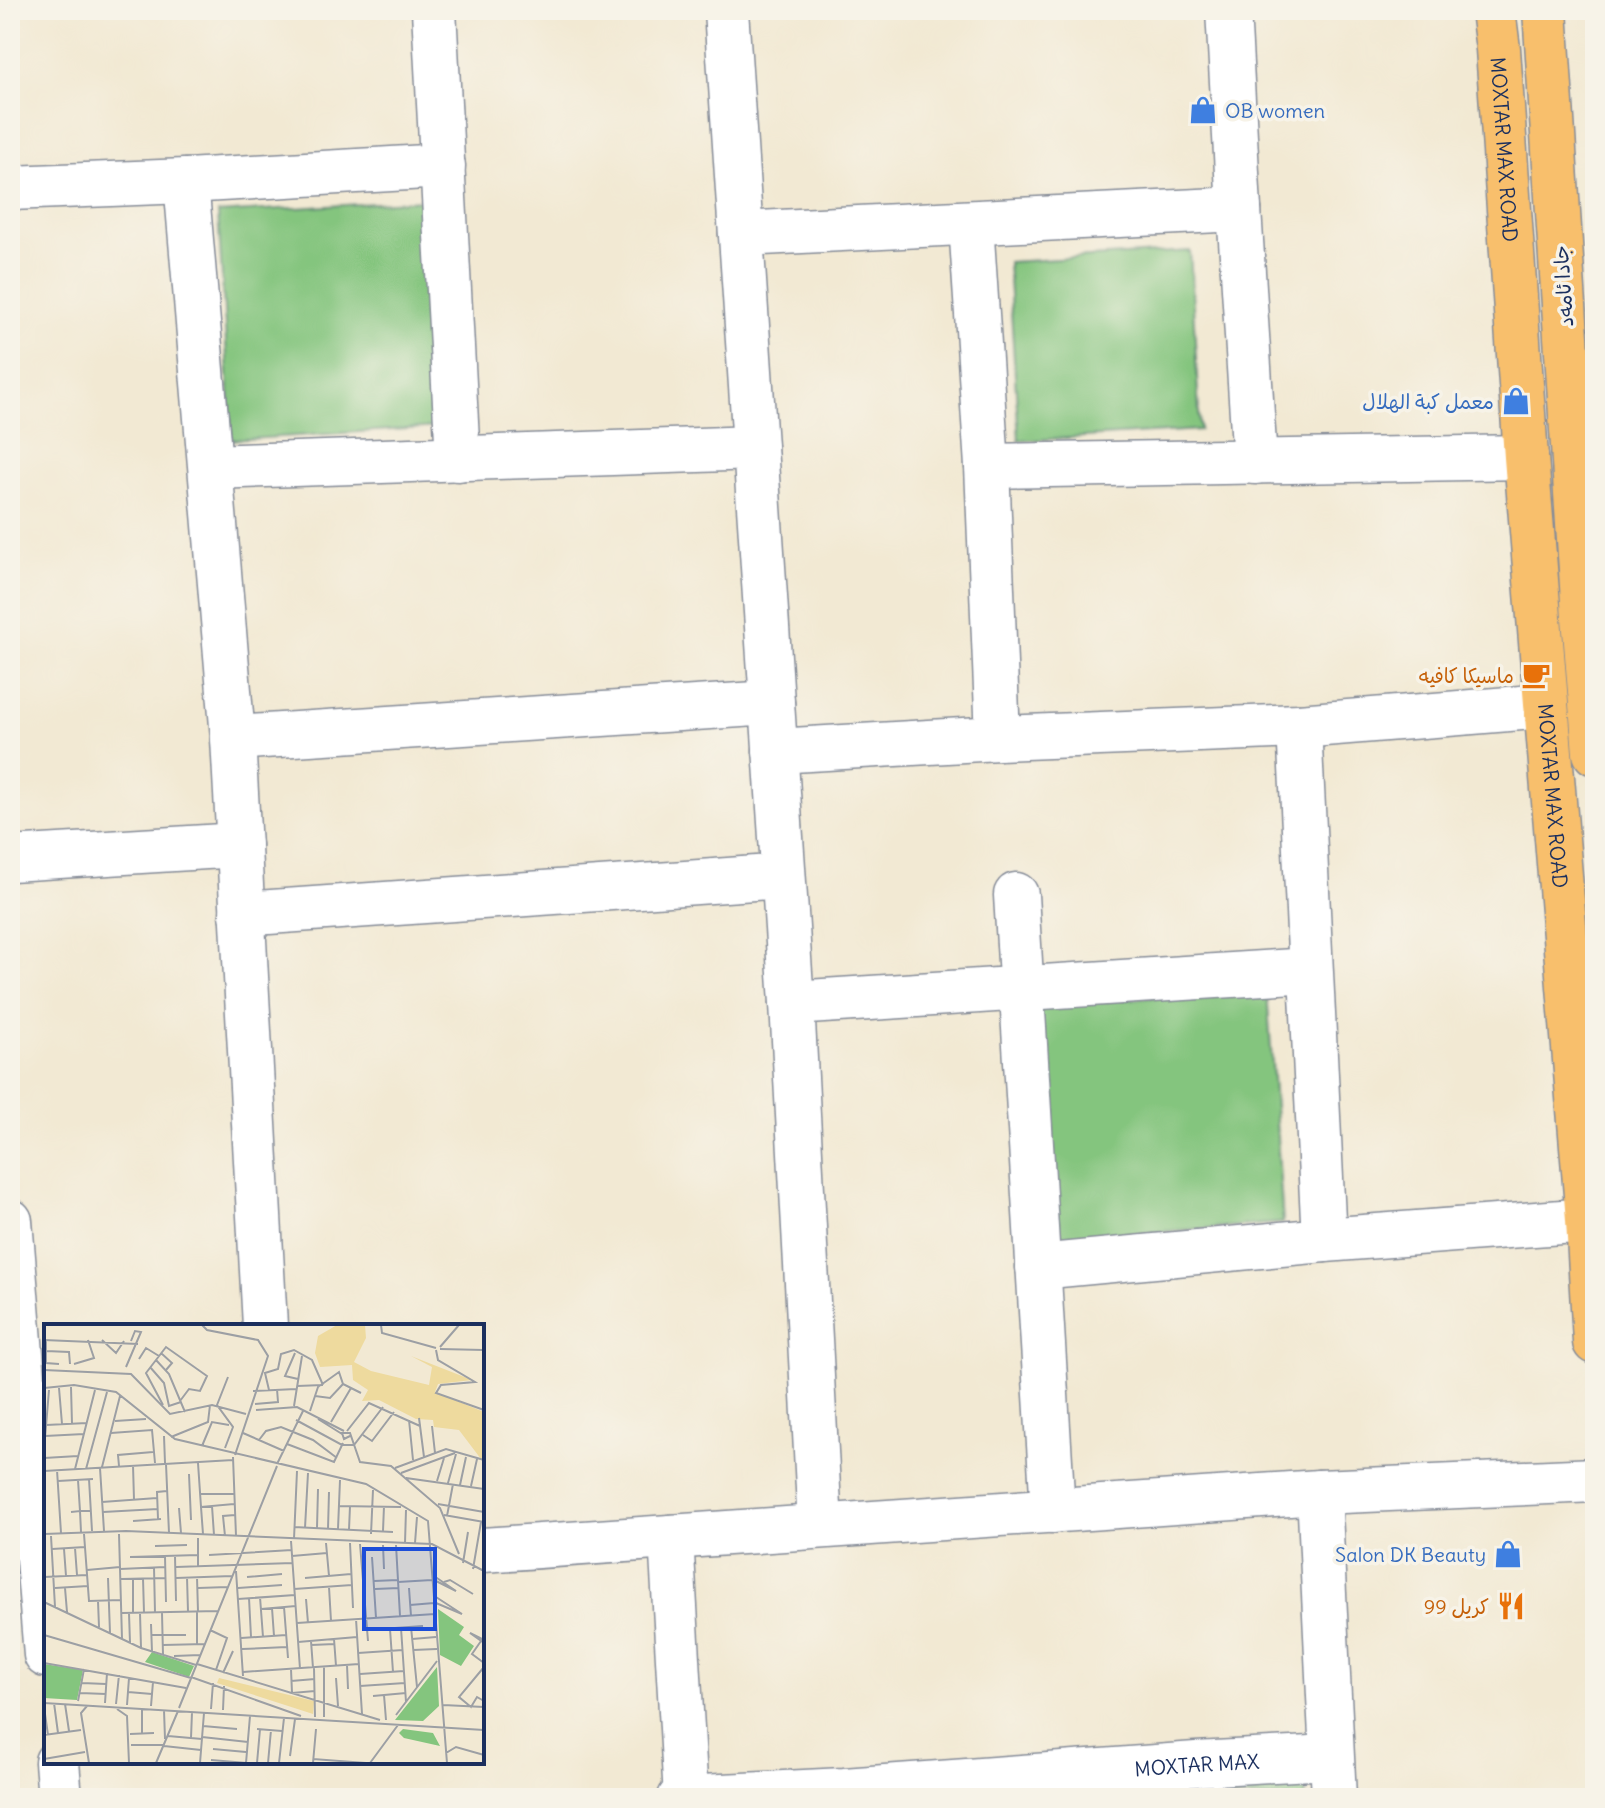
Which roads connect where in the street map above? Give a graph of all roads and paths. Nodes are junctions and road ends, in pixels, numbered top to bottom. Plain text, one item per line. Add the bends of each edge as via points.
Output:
1 (434, 10) edge
2 (726, 10) edge
3 (1228, 10) edge
4 (1493, 10) edge
5 (1545, 10) edge
6 (443, 166) junction
7 (186, 181) junction
8 (10, 188) edge
9 (1239, 209) junction
10 (971, 223) junction
11 (741, 234) junction
12 (755, 448) junction
13 (1526, 457) junction
14 (458, 459) junction
15 (1255, 462) junction
16 (987, 466) junction
17 (211, 467) junction
18 (1590, 620) edge
19 (772, 703) junction
20 (1545, 706) junction
21 (1593, 709) edge
22 (1299, 726) junction
23 (233, 738) junction
24 (998, 738) junction
25 (775, 751) junction
26 (1595, 753) edge
27 (239, 845) junction
28 (10, 859) edge
29 (783, 876) junction
30 (1016, 895) dead end
31 (242, 914) junction
32 (1310, 970) junction
33 (1021, 988) junction
34 (792, 1003) junction
35 (1588, 1220) junction
36 (10, 1221) edge
37 (1324, 1240) junction
38 (1038, 1267) junction
39 (14, 1323) edge
40 (265, 1324) edge
41 (1595, 1342) edge
42 (1595, 1480) edge
43 (1319, 1492) junction
44 (1053, 1511) junction
45 (820, 1526) junction
46 (671, 1537) junction
47 (484, 1550) edge
48 (32, 1581) edge
49 (44, 1644) edge
50 (57, 1764) edge
51 (1332, 1777) edge
52 (1071, 1786) edge
53 (844, 1794) edge
54 (60, 1798) edge
55 (683, 1798) edge

1 - 6 street
2 - 11 street
3 - 9 street
4 - 13 main road, MOXTAR MAX ROAD
5 - 18 main road, جادا ئامەد
6 - 7 street
6 - 14 street
7 - 8 street
7 - 17 street
9 - 10 street
9 - 15 street
10 - 11 street
10 - 16 street
11 - 12 street
12 - 14 street
12 - 19 street
13 - 15 street
13 - 20 main road, MOXTAR MAX ROAD
14 - 17 street
15 - 16 street
16 - 24 street
17 - 23 street
18 - 21 main road, جادا ئامەد
19 - 23 street
19 - 25 street
20 - 22 street
20 - 35 main road, MOXTAR MAX ROAD
21 - 26 main road, جادا ئامەد
22 - 24 street
22 - 32 street
23 - 27 street
24 - 25 street
25 - 29 street
27 - 28 street
27 - 31 street
29 - 31 street
29 - 34 street
30 - 33 street
31 - 40 street
32 - 33 street
32 - 37 street
33 - 34 street
33 - 38 street
34 - 45 street
35 - 37 street
35 - 41 main road, MOXTAR MAX ROAD
36 - 39 street
37 - 38 street
38 - 44 street
39 - 48 street
42 - 43 street
43 - 44 street
43 - 51 street, MOXTAR MAX
44 - 45 street
45 - 46 street
46 - 47 street
46 - 55 street
48 - 49 street
50 - 54 street
51 - 52 street, MOXTAR MAX
52 - 53 street, MOXTAR MAX
53 - 55 street, MOXTAR MAX

